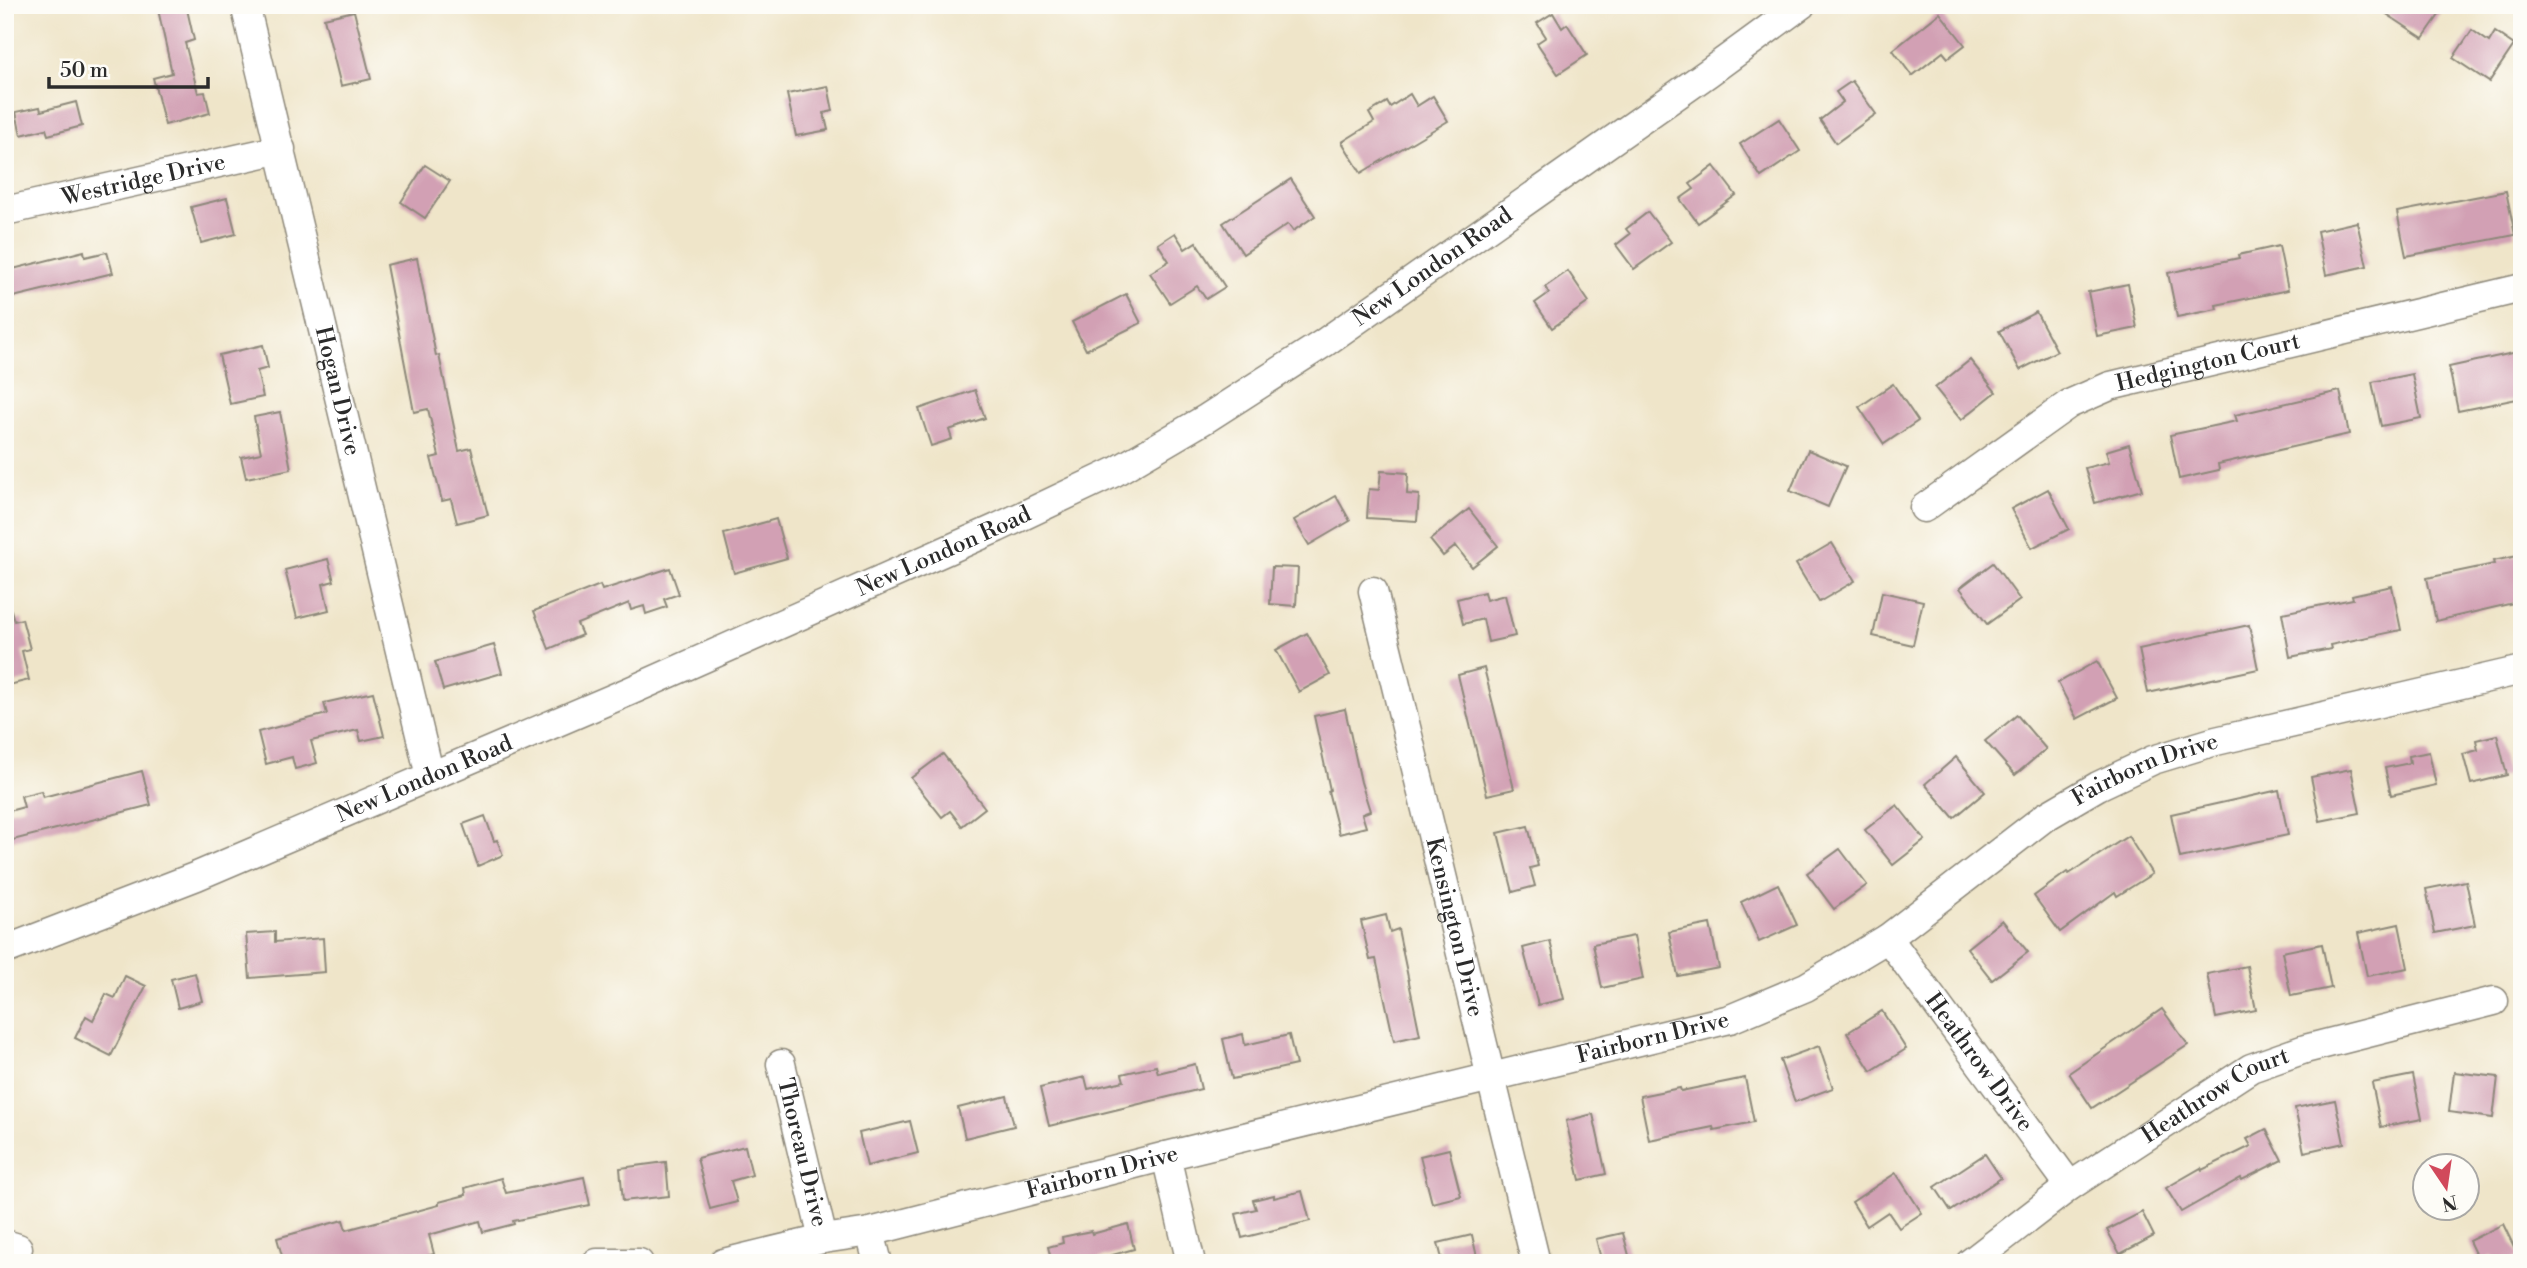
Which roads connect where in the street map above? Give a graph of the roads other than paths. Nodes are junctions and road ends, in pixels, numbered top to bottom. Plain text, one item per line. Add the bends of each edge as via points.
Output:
1 (245, 5) edge
2 (1801, 5) edge
3 (281, 149) junction
4 (5, 211) edge
5 (2522, 288) edge
6 (1924, 508) dead end
7 (1373, 592) dead end
8 (2522, 670) edge
9 (430, 776) junction
10 (1888, 938) junction
11 (5, 950) edge
12 (2494, 1001) dead end
13 (780, 1065) dead end
14 (1491, 1077) junction
15 (1166, 1156) junction
16 (2070, 1186) junction
17 (870, 1232) junction
18 (823, 1239) junction
19 (597, 1263) edge
20 (639, 1263) edge
21 (723, 1263) edge
22 (878, 1263) edge
23 (1191, 1263) edge
24 (1536, 1263) edge
25 (1970, 1263) edge

1 - 3 street, Hogan Drive
2 - 9 street, New London Road via 1324,343 1115,472 655,680
3 - 4 street, Westridge Drive
3 - 9 street, Hogan Drive
5 - 6 street, Hedgington Court via 2110,386 2069,404
7 - 14 street, Kensington Drive
8 - 10 street, Fairborn Drive via 2216,741 2153,760 2045,817
9 - 11 street, New London Road via 197,876
10 - 14 street, Fairborn Drive via 1806,987 1730,1019
10 - 16 street, Heathrow Drive
12 - 16 street, Heathrow Court via 2305,1049 2251,1068
13 - 18 street, Thoreau Drive
14 - 15 street, Fairborn Drive
14 - 24 street, Kensington Drive
15 - 17 street, Fairborn Drive
15 - 23 street
16 - 25 street, Heathrow Court
17 - 18 street, Fairborn Drive
17 - 22 street
18 - 21 street, Fairborn Drive
19 - 20 street

